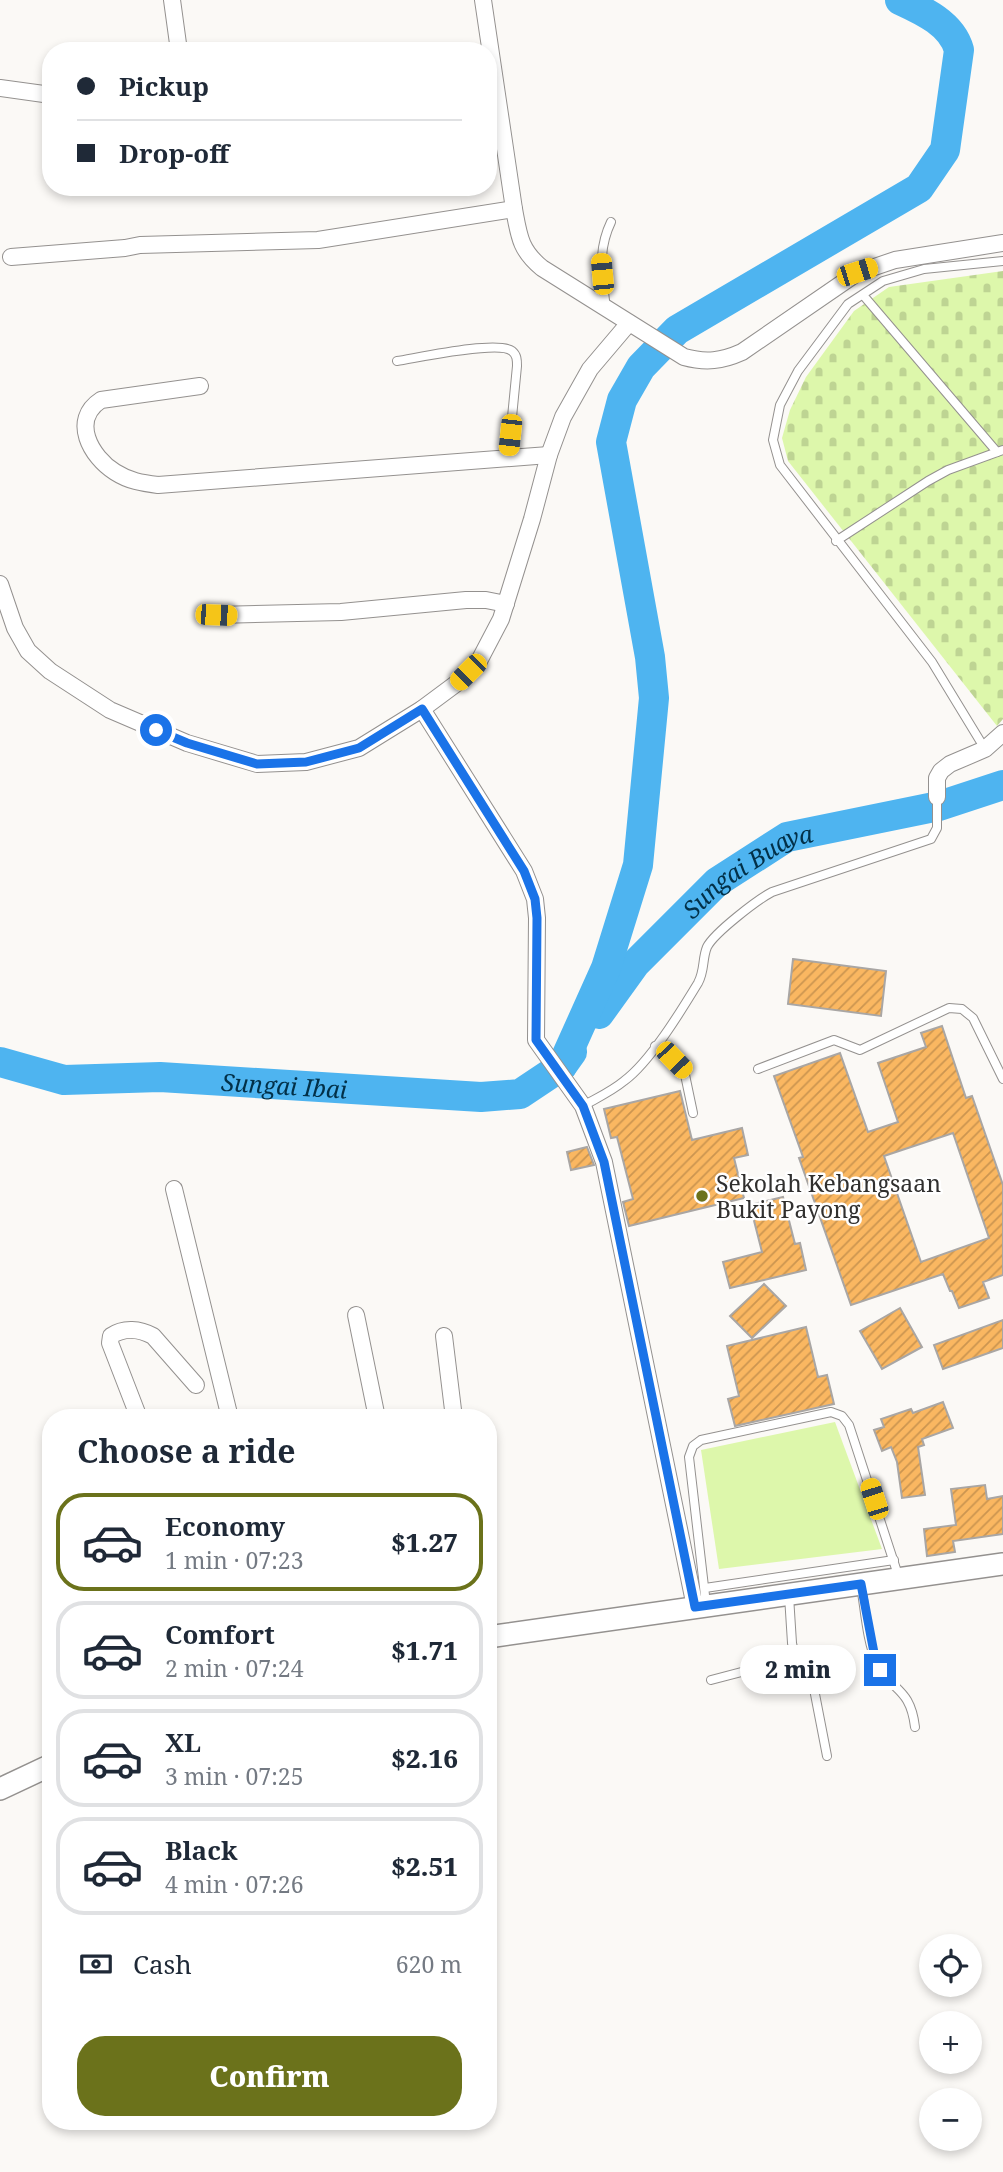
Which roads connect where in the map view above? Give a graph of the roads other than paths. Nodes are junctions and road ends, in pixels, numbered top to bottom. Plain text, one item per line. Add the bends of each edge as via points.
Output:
1 (172, 0) edge
2 (483, 0) edge
3 (178, 42) edge
4 (489, 42) edge
5 (0, 88) edge
6 (42, 94) edge
7 (497, 94) edge
8 (514, 209) junction
9 (611, 222) dead end
10 (1003, 243) edge
11 (11, 257) dead end
12 (1003, 261) edge
13 (863, 295) junction
14 (606, 308) junction
15 (634, 326) junction
16 (397, 361) dead end
17 (200, 386) dead end
18 (1000, 451) edge
19 (549, 454) junction
20 (508, 458) junction
21 (836, 541) junction
22 (0, 584) edge
23 (506, 604) junction
24 (216, 615) dead end
25 (422, 709) junction
26 (1003, 733) edge
27 (985, 749) junction
28 (937, 797) joint
29 (655, 1046) junction
30 (758, 1069) dead end
31 (1003, 1079) edge
32 (579, 1100) junction
33 (694, 1113) dead end
34 (174, 1189) dead end
35 (356, 1315) dead end
36 (444, 1336) dead end
37 (196, 1385) dead end
38 (136, 1409) edge
39 (228, 1409) edge
40 (375, 1409) edge
41 (453, 1409) edge
42 (1003, 1564) edge
43 (897, 1569) junction
44 (861, 1584) junction
45 (789, 1594) junction
46 (702, 1600) junction
47 (497, 1634) edge
48 (795, 1658) junction
49 (711, 1679) dead end
50 (915, 1727) dead end
51 (827, 1756) dead end
52 (42, 1769) edge
53 (0, 1789) edge

1 - 3 street
2 - 4 street
5 - 6 street
7 - 8 street
8 - 11 street via 318,240 140,245
8 - 14 street via 527,256
9 - 14 lane via 600,254
10 - 15 street via 895,260 857,272 724,360 684,357
12 - 13 lane via 924,270 883,281
13 - 18 lane
13 - 21 lane via 848,304 798,371 780,405 773,440 780,465
14 - 15 street
15 - 19 street via 590,369
16 - 20 lane via 495,346 512,351 517,366
17 - 20 street via 101,400 86,415 91,447 116,473 158,485
18 - 21 lane via 948,470
19 - 20 street
19 - 23 street
21 - 27 lane via 932,662
22 - 25 street via 28,651 50,671 110,710 187,743 257,764 306,762 359,748
23 - 24 street via 466,600 341,612
23 - 25 street via 479,661
25 - 32 street via 524,871 537,918 535,1031 540,1048
26 - 27 street
27 - 28 street via 941,771
28 - 29 lane via 937,828 927,842 772,892 712,939 698,982
29 - 32 lane via 625,1081
29 - 33 lane via 684,1070
30 - 31 lane via 834,1040 860,1050 949,1008 962,1009 973,1018
32 - 46 street via 604,1162
34 - 39 street
35 - 40 street
36 - 41 street
37 - 38 street via 153,1336 132,1329 117,1332 110,1343
42 - 43 main road
43 - 44 main road
43 - 46 lane
43 - 46 lane via 849,1425 831,1412 701,1440 693,1446 689,1457
44 - 45 main road
44 - 50 lane via 875,1658 880,1670 909,1700
45 - 46 main road
45 - 48 lane
46 - 47 main road
48 - 49 lane
48 - 51 lane via 814,1689
52 - 53 main road

